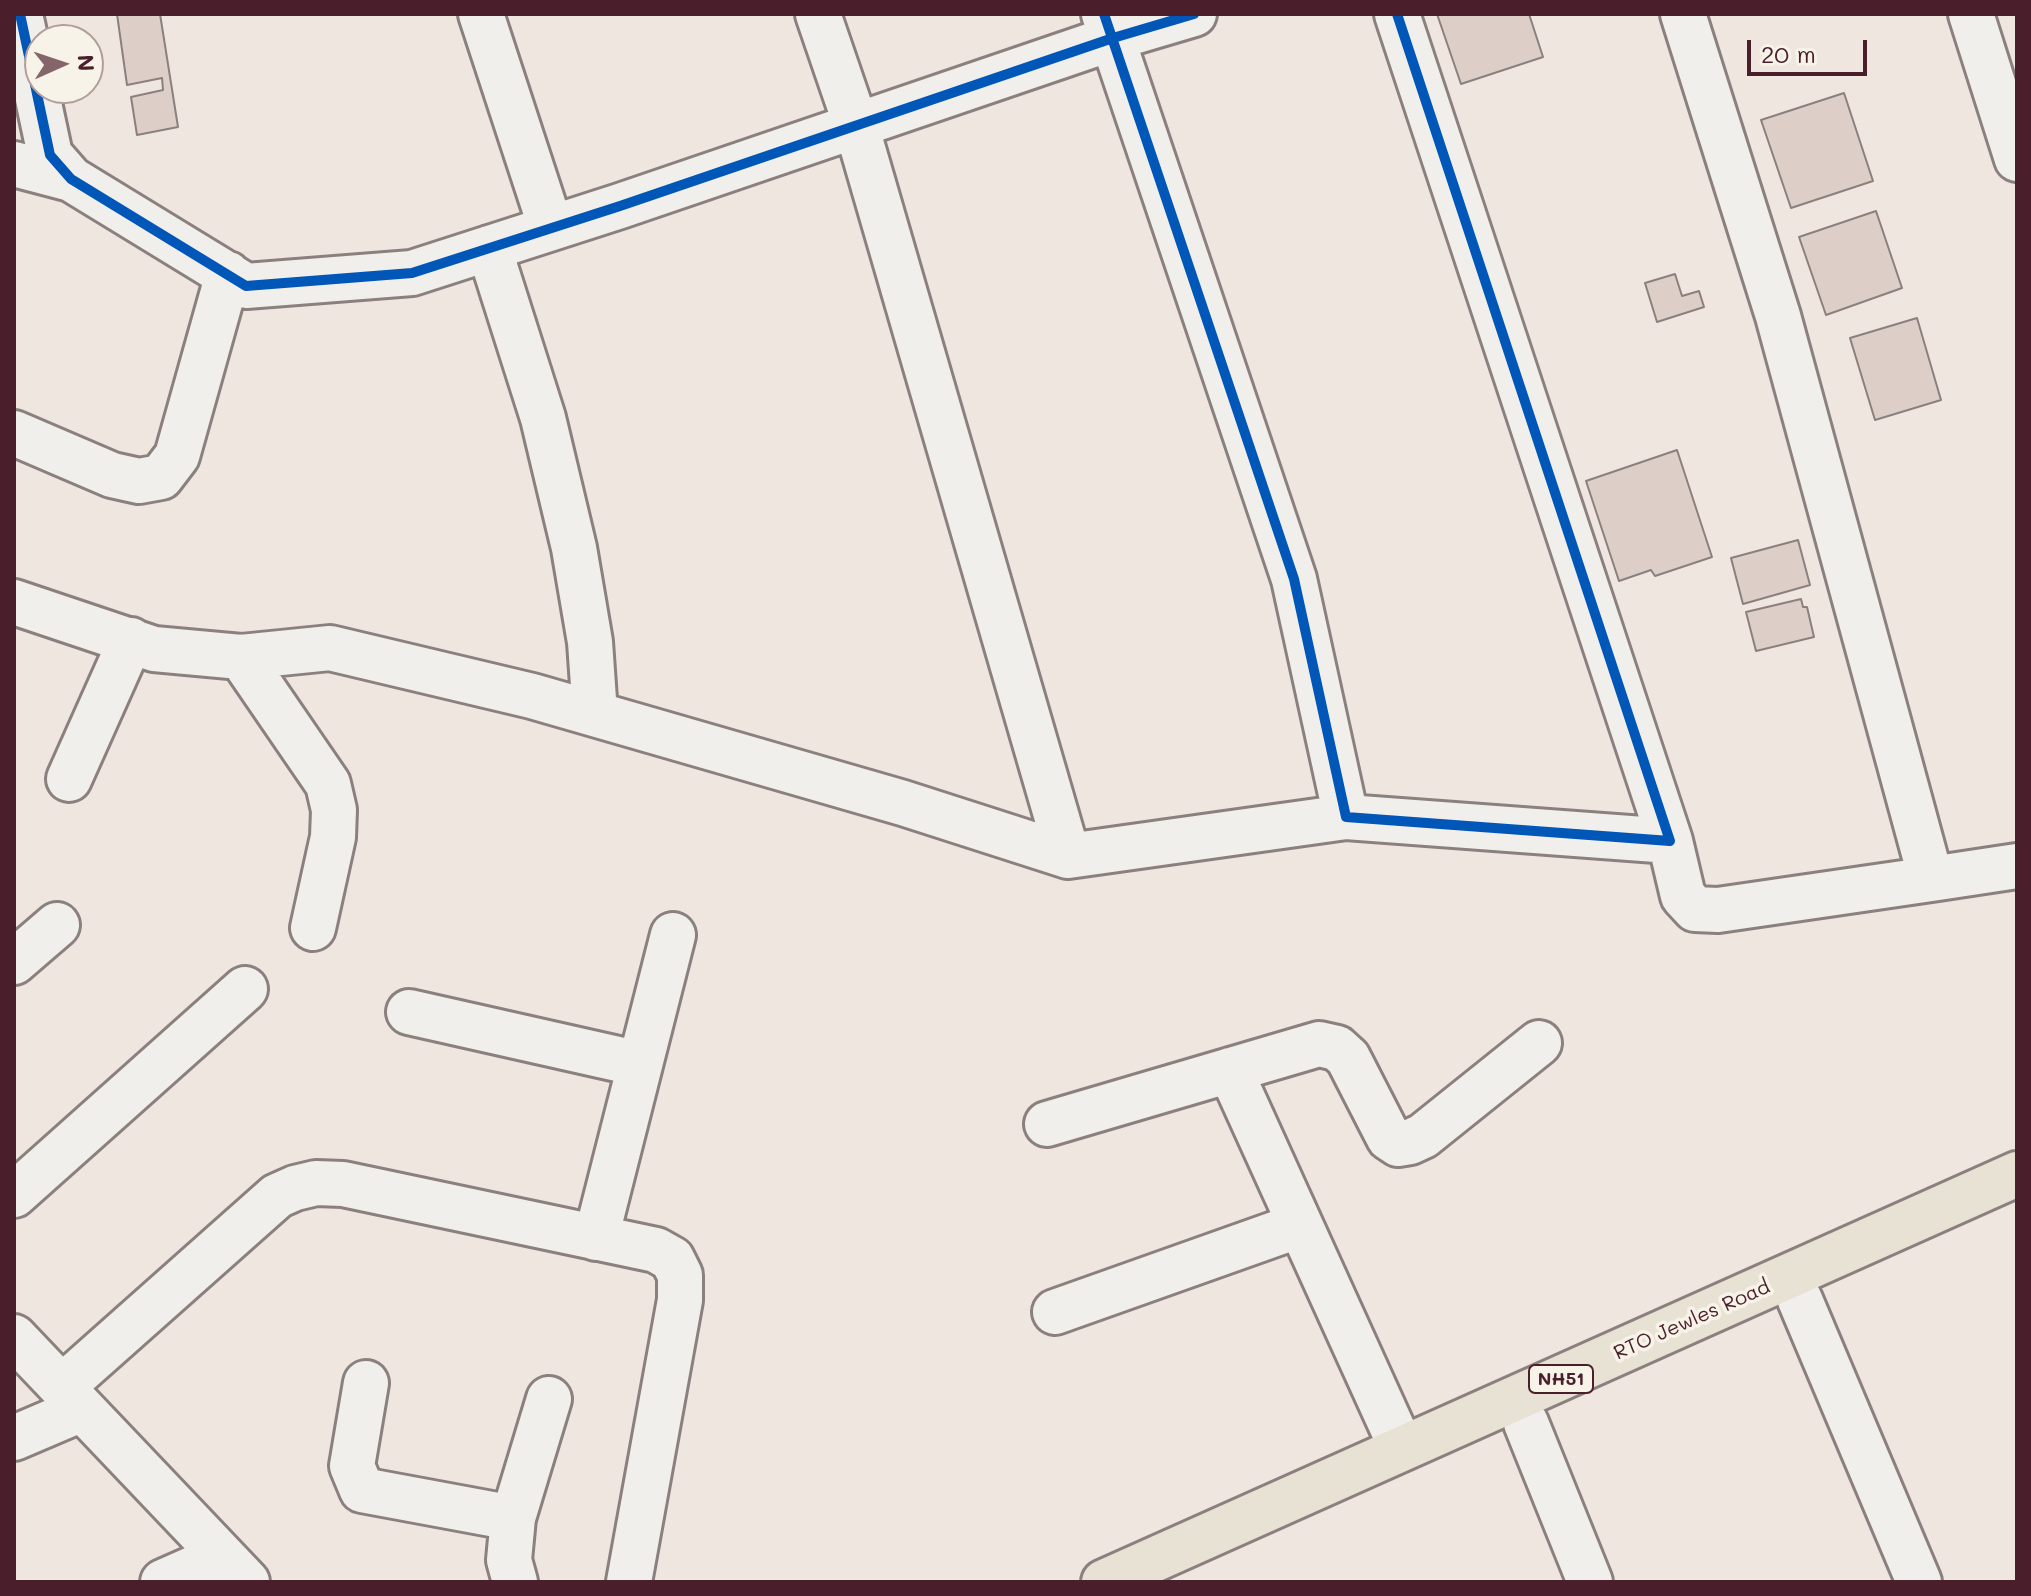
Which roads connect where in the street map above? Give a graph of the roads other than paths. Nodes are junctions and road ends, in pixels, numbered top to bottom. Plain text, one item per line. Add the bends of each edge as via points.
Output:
1 (20, 14) edge
2 (481, 14) edge
3 (818, 14) edge
4 (1194, 14) edge
5 (1397, 14) edge
6 (1683, 14) edge
7 (1971, 14) edge
8 (1109, 26) edge
9 (856, 125) junction
10 (2017, 159) edge
11 (14, 164) edge
12 (71, 179) junction
13 (551, 228) junction
14 (489, 248) junction
15 (228, 274) junction
16 (14, 433) edge
17 (14, 602) edge
18 (131, 640) junction
19 (241, 657) junction
20 (595, 714) junction
21 (69, 779) dead end
22 (1346, 817) junction
23 (1670, 841) junction
24 (1068, 856) junction
25 (2017, 866) edge
26 (1931, 879) junction
27 (57, 925) dead end
28 (313, 928) dead end
29 (673, 935) dead end
30 (14, 962) edge
31 (245, 989) dead end
32 (409, 1012) dead end
33 (1539, 1043) dead end
34 (640, 1064) junction
35 (1230, 1070) junction
36 (1047, 1124) dead end
37 (2017, 1174) edge
38 (14, 1195) edge
39 (2017, 1204) edge
40 (1300, 1225) junction
41 (596, 1238) junction
42 (1800, 1300) junction
43 (1055, 1312) dead end
44 (14, 1337) edge
45 (366, 1383) dead end
46 (72, 1398) junction
47 (549, 1399) dead end
48 (1526, 1423) junction
49 (14, 1438) edge
50 (1401, 1447) junction
51 (513, 1518) junction
52 (235, 1569) edge
53 (163, 1582) edge
54 (515, 1582) edge
55 (629, 1582) edge
56 (1104, 1582) edge
57 (1176, 1582) edge
58 (1590, 1582) edge
59 (1919, 1582) edge

1 - 12 street via 50,155
2 - 13 street
3 - 9 street
4 - 8 street
5 - 23 street
6 - 26 street via 1778,316
7 - 10 street
8 - 9 street
8 - 22 street via 1294,579
9 - 13 street
9 - 24 street
11 - 12 street
12 - 15 street
13 - 14 street
14 - 15 street via 412,273 246,286
14 - 20 street via 543,418 574,548 590,642
15 - 16 street via 177,456 161,477 139,481 112,475
17 - 18 street
18 - 19 street via 154,649
18 - 21 street
19 - 20 street via 330,648
19 - 28 street via 328,784 333,837
20 - 24 street
22 - 23 street
22 - 24 street
23 - 26 street via 1683,896 1695,909
25 - 26 street
27 - 30 street
29 - 34 street
31 - 38 street
32 - 34 street
33 - 35 street via 1423,1136 1398,1144 1389,1138 1348,1058 1337,1048 1319,1044
34 - 41 street
35 - 36 street
35 - 40 street
37 - 50 highway, RTO Jewles Road / NH51
39 - 42 highway, RTO Jewles Road / NH51
40 - 43 street
40 - 50 street
41 - 46 street via 343,1184 295,1188 277,1196
41 - 55 street via 656,1250 672,1259 680,1275 680,1300
42 - 48 highway, RTO Jewles Road / NH51
42 - 59 street
44 - 46 street
45 - 51 street via 352,1466 362,1490
46 - 49 street
46 - 52 street
47 - 51 street
48 - 57 highway, RTO Jewles Road / NH51
48 - 58 street
50 - 56 highway, RTO Jewles Road / NH51
51 - 54 street via 509,1560
52 - 53 street

